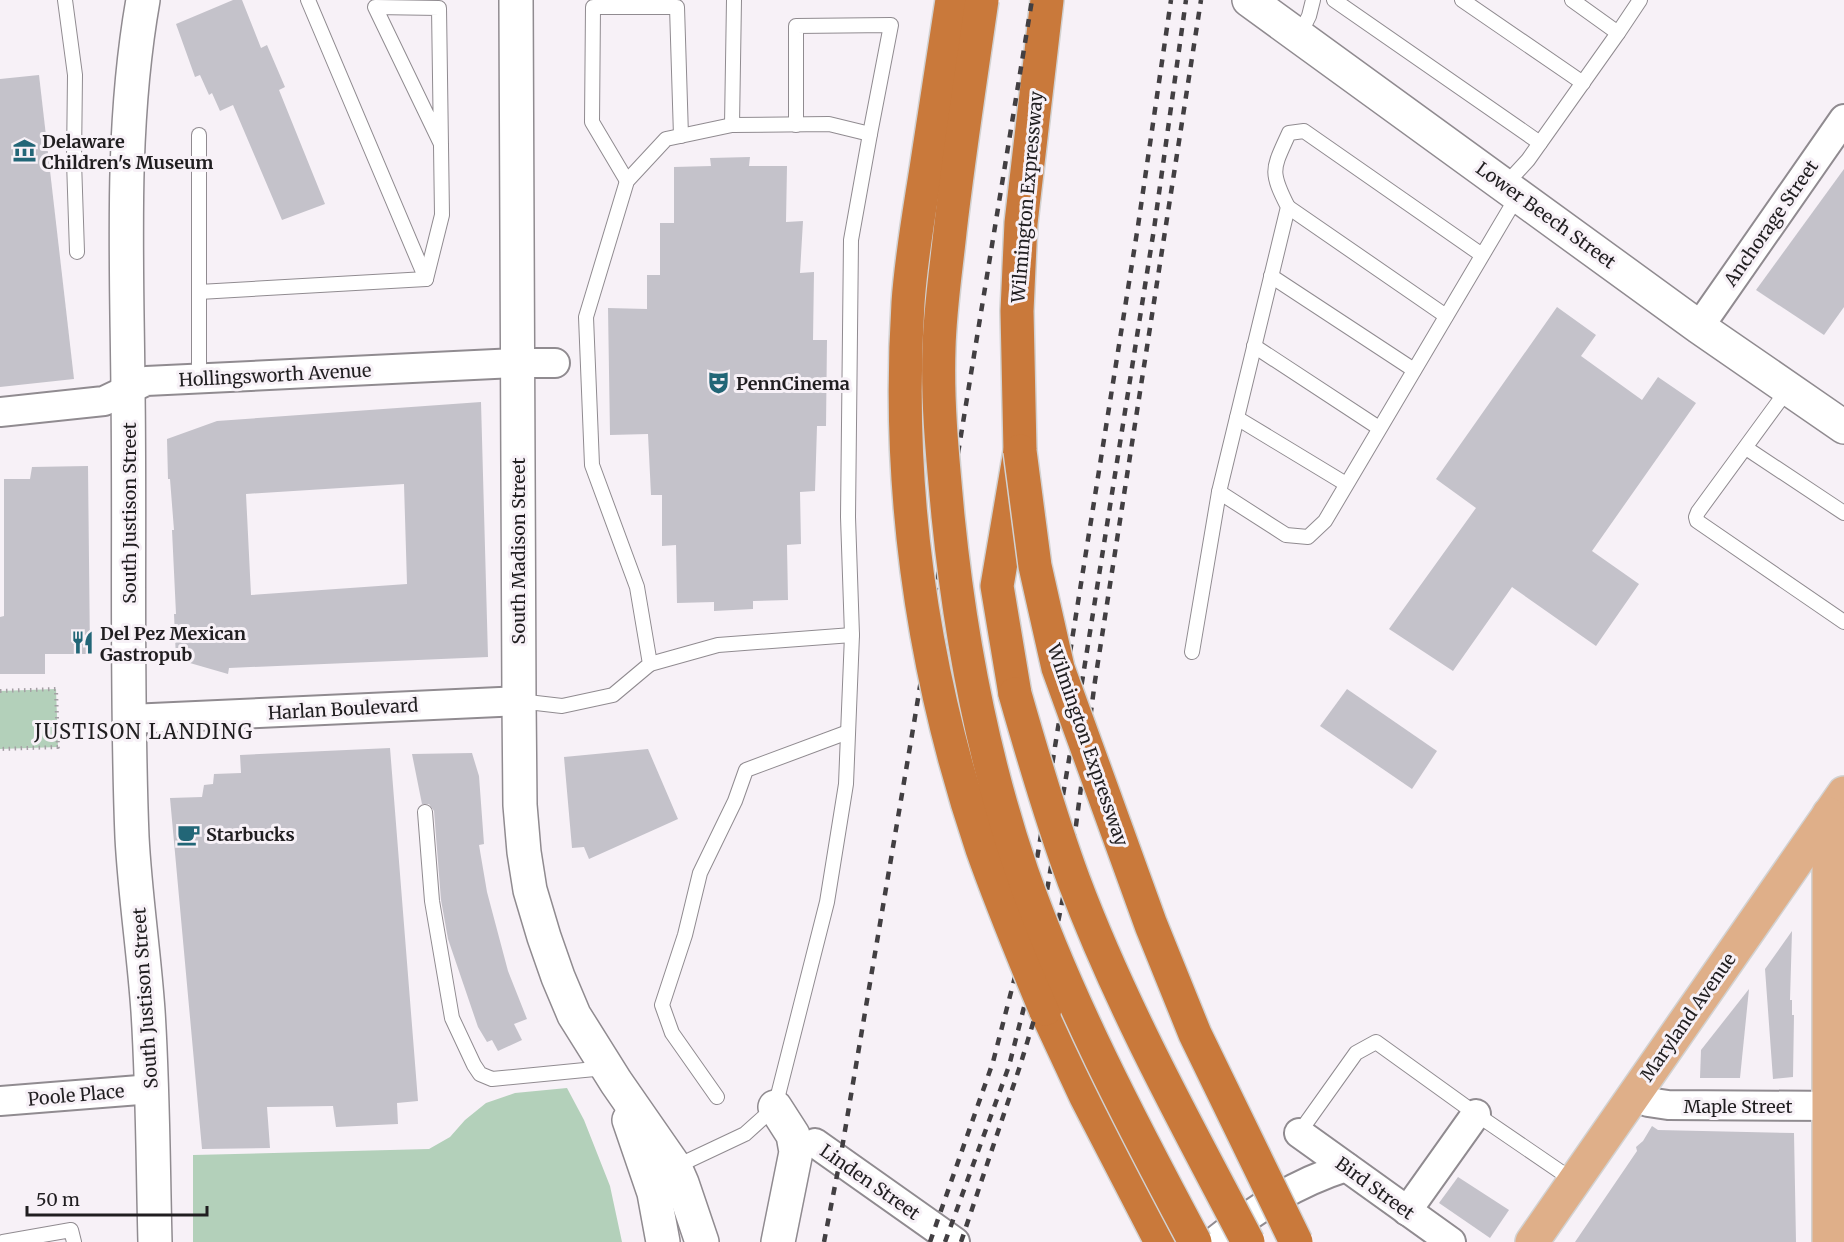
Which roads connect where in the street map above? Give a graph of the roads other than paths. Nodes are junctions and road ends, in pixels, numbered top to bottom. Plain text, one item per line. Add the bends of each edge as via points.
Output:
1 (65, 0) edge
2 (143, 0) edge
3 (308, 0) edge
4 (516, 0) edge
5 (734, 0) edge
6 (952, 0) edge
7 (982, 0) edge
8 (1047, 0) edge
9 (1249, 0) edge
10 (1313, 0) edge
11 (1334, 0) edge
12 (1462, 0) edge
13 (1572, 0) edge
14 (1640, 0) edge
15 (1618, 33) junction
16 (1299, 36) junction
17 (1582, 83) junction
18 (1844, 119) edge
19 (795, 124) junction
20 (732, 125) junction
21 (870, 134) junction
22 (199, 135) dead end
23 (681, 136) junction
24 (1540, 143) junction
25 (441, 144) junction
26 (627, 181) junction
27 (1511, 190) junction
28 (1288, 207) junction
29 (77, 252) dead end
30 (1482, 255) junction
31 (1271, 276) junction
32 (426, 279) junction
33 (199, 292) junction
34 (1446, 316) junction
35 (1699, 327) junction
36 (1254, 346) junction
37 (517, 363) junction
38 (555, 363) dead end
39 (1414, 370) junction
40 (199, 379) junction
41 (1788, 389) junction
42 (128, 391) junction
43 (0, 412) edge
44 (1237, 418) junction
45 (1844, 427) edge
46 (1379, 428) junction
47 (1746, 448) junction
48 (1020, 451) junction
49 (1346, 484) junction
50 (1219, 492) junction
51 (1844, 513) edge
52 (1844, 622) edge
53 (852, 635) junction
54 (1192, 652) dead end
55 (650, 664) junction
56 (519, 701) junction
57 (130, 719) junction
58 (848, 732) junction
59 (1839, 807) edge
60 (425, 812) dead end
61 (611, 1075) junction
62 (152, 1089) junction
63 (1633, 1096) junction
64 (717, 1097) dead end
65 (0, 1101) edge
66 (1836, 1106) edge
67 (775, 1107) junction
68 (1476, 1114) junction
69 (1299, 1133) joint
70 (815, 1143) dead end
71 (675, 1167) junction
72 (1346, 1167) junction
73 (1574, 1181) junction
74 (1407, 1212) junction
75 (3, 1242) edge
76 (74, 1242) edge
77 (155, 1242) edge
78 (663, 1242) edge
79 (702, 1242) edge
80 (778, 1242) edge
81 (955, 1242) edge
82 (1161, 1242) edge
83 (1195, 1242) edge
84 (1214, 1242) edge
85 (1248, 1242) edge
86 (1296, 1242) edge
87 (1451, 1242) edge
88 (1532, 1242) edge
89 (1829, 1242) edge

1 - 29 lane via 75,75
2 - 42 street, South Justison Street via 135,45 127,168
3 - 32 lane
4 - 37 street, South Madison Street
5 - 20 lane
6 - 82 highway, bridge via 913,254 907,324 906,470 921,599 951,742 1000,899 1063,1050
7 - 83 highway, bridge via 954,200 939,349 946,493 965,645 998,792 1041,922 1080,1014
8 - 48 highway, Wilmington Expressway via 1021,223 1017,311
9 - 16 street, Lower Beech Street
10 - 16 lane
11 - 24 lane
12 - 17 lane
13 - 15 lane
14 - 15 lane
15 - 17 lane
16 - 27 street, Lower Beech Street
17 - 24 lane
18 - 35 street, Anchorage Street
19 - 20 lane
19 - 21 lane via 829,124
19 - 21 lane via 796,27 891,25
20 - 23 lane
21 - 53 lane via 851,240 848,517
22 - 33 lane
23 - 26 lane via 666,139
23 - 26 lane via 677,7 593,7 592,122
24 - 27 lane
25 - 25 lane via 439,8 375,7 416,91
25 - 32 lane via 442,215
26 - 55 lane via 586,317 592,465 637,587
27 - 30 lane
27 - 35 street, Lower Beech Street
28 - 30 lane via 1277,186 1274,167 1288,133 1304,131
28 - 31 lane
28 - 34 lane
30 - 34 lane
31 - 36 lane
31 - 39 lane
32 - 33 lane
33 - 40 lane
34 - 39 lane
35 - 41 street, Lower Beech Street
36 - 44 lane
36 - 46 lane
37 - 38 street, Hollingsworth Avenue
37 - 40 street, Hollingsworth Avenue
37 - 56 street, South Madison Street
39 - 46 lane
40 - 42 street, Hollingsworth Avenue via 146,381
41 - 45 street, Lower Beech Street
41 - 47 lane
42 - 43 street, Hollingsworth Avenue via 104,401
42 - 57 street, South Justison Street
44 - 49 lane
44 - 50 lane
46 - 49 lane
47 - 51 lane
47 - 52 lane via 1698,512 1697,521
48 - 85 highway, bridge via 997,586 1015,694 1033,758 1075,883 1119,988
48 - 86 highway, Wilmington Expressway, bridge via 1035,566 1058,668 1195,1034
49 - 50 lane via 1325,521 1308,537 1286,535
50 - 54 lane
53 - 55 lane via 718,645
53 - 58 lane
55 - 56 lane via 613,695 562,706
56 - 57 street, Harlan Boulevard
56 - 61 street, South Madison Street via 520,805 530,890 570,1005
57 - 62 street, South Justison Street via 132,839
58 - 64 lane via 746,770 700,873 662,1005 672,1033
58 - 67 lane via 846,784 827,902
59 - 63 main road, Maryland Avenue
59 - 66 main road
60 - 61 lane via 432,901 452,1018 480,1074 492,1079
61 - 71 street, South Madison Street
61 - 78 street, South Madison Street via 654,1193
62 - 65 street, Poole Place
62 - 77 street, South Justison Street
63 - 66 street, Maple Street via 1668,1106
63 - 73 main road, Maryland Avenue
66 - 89 main road
67 - 71 lane via 745,1134
67 - 80 street via 793,1135 796,1152
68 - 69 lane via 1376,1042 1356,1053
68 - 73 lane
68 - 74 street
69 - 72 street, Bird Street
70 - 81 street, Linden Street
71 - 79 street, South Madison Street
72 - 74 street, Bird Street
72 - 84 street via 1302,1183 1246,1216
73 - 88 main road, Maryland Avenue
74 - 87 street, Bird Street
75 - 76 lane via 71,1230

